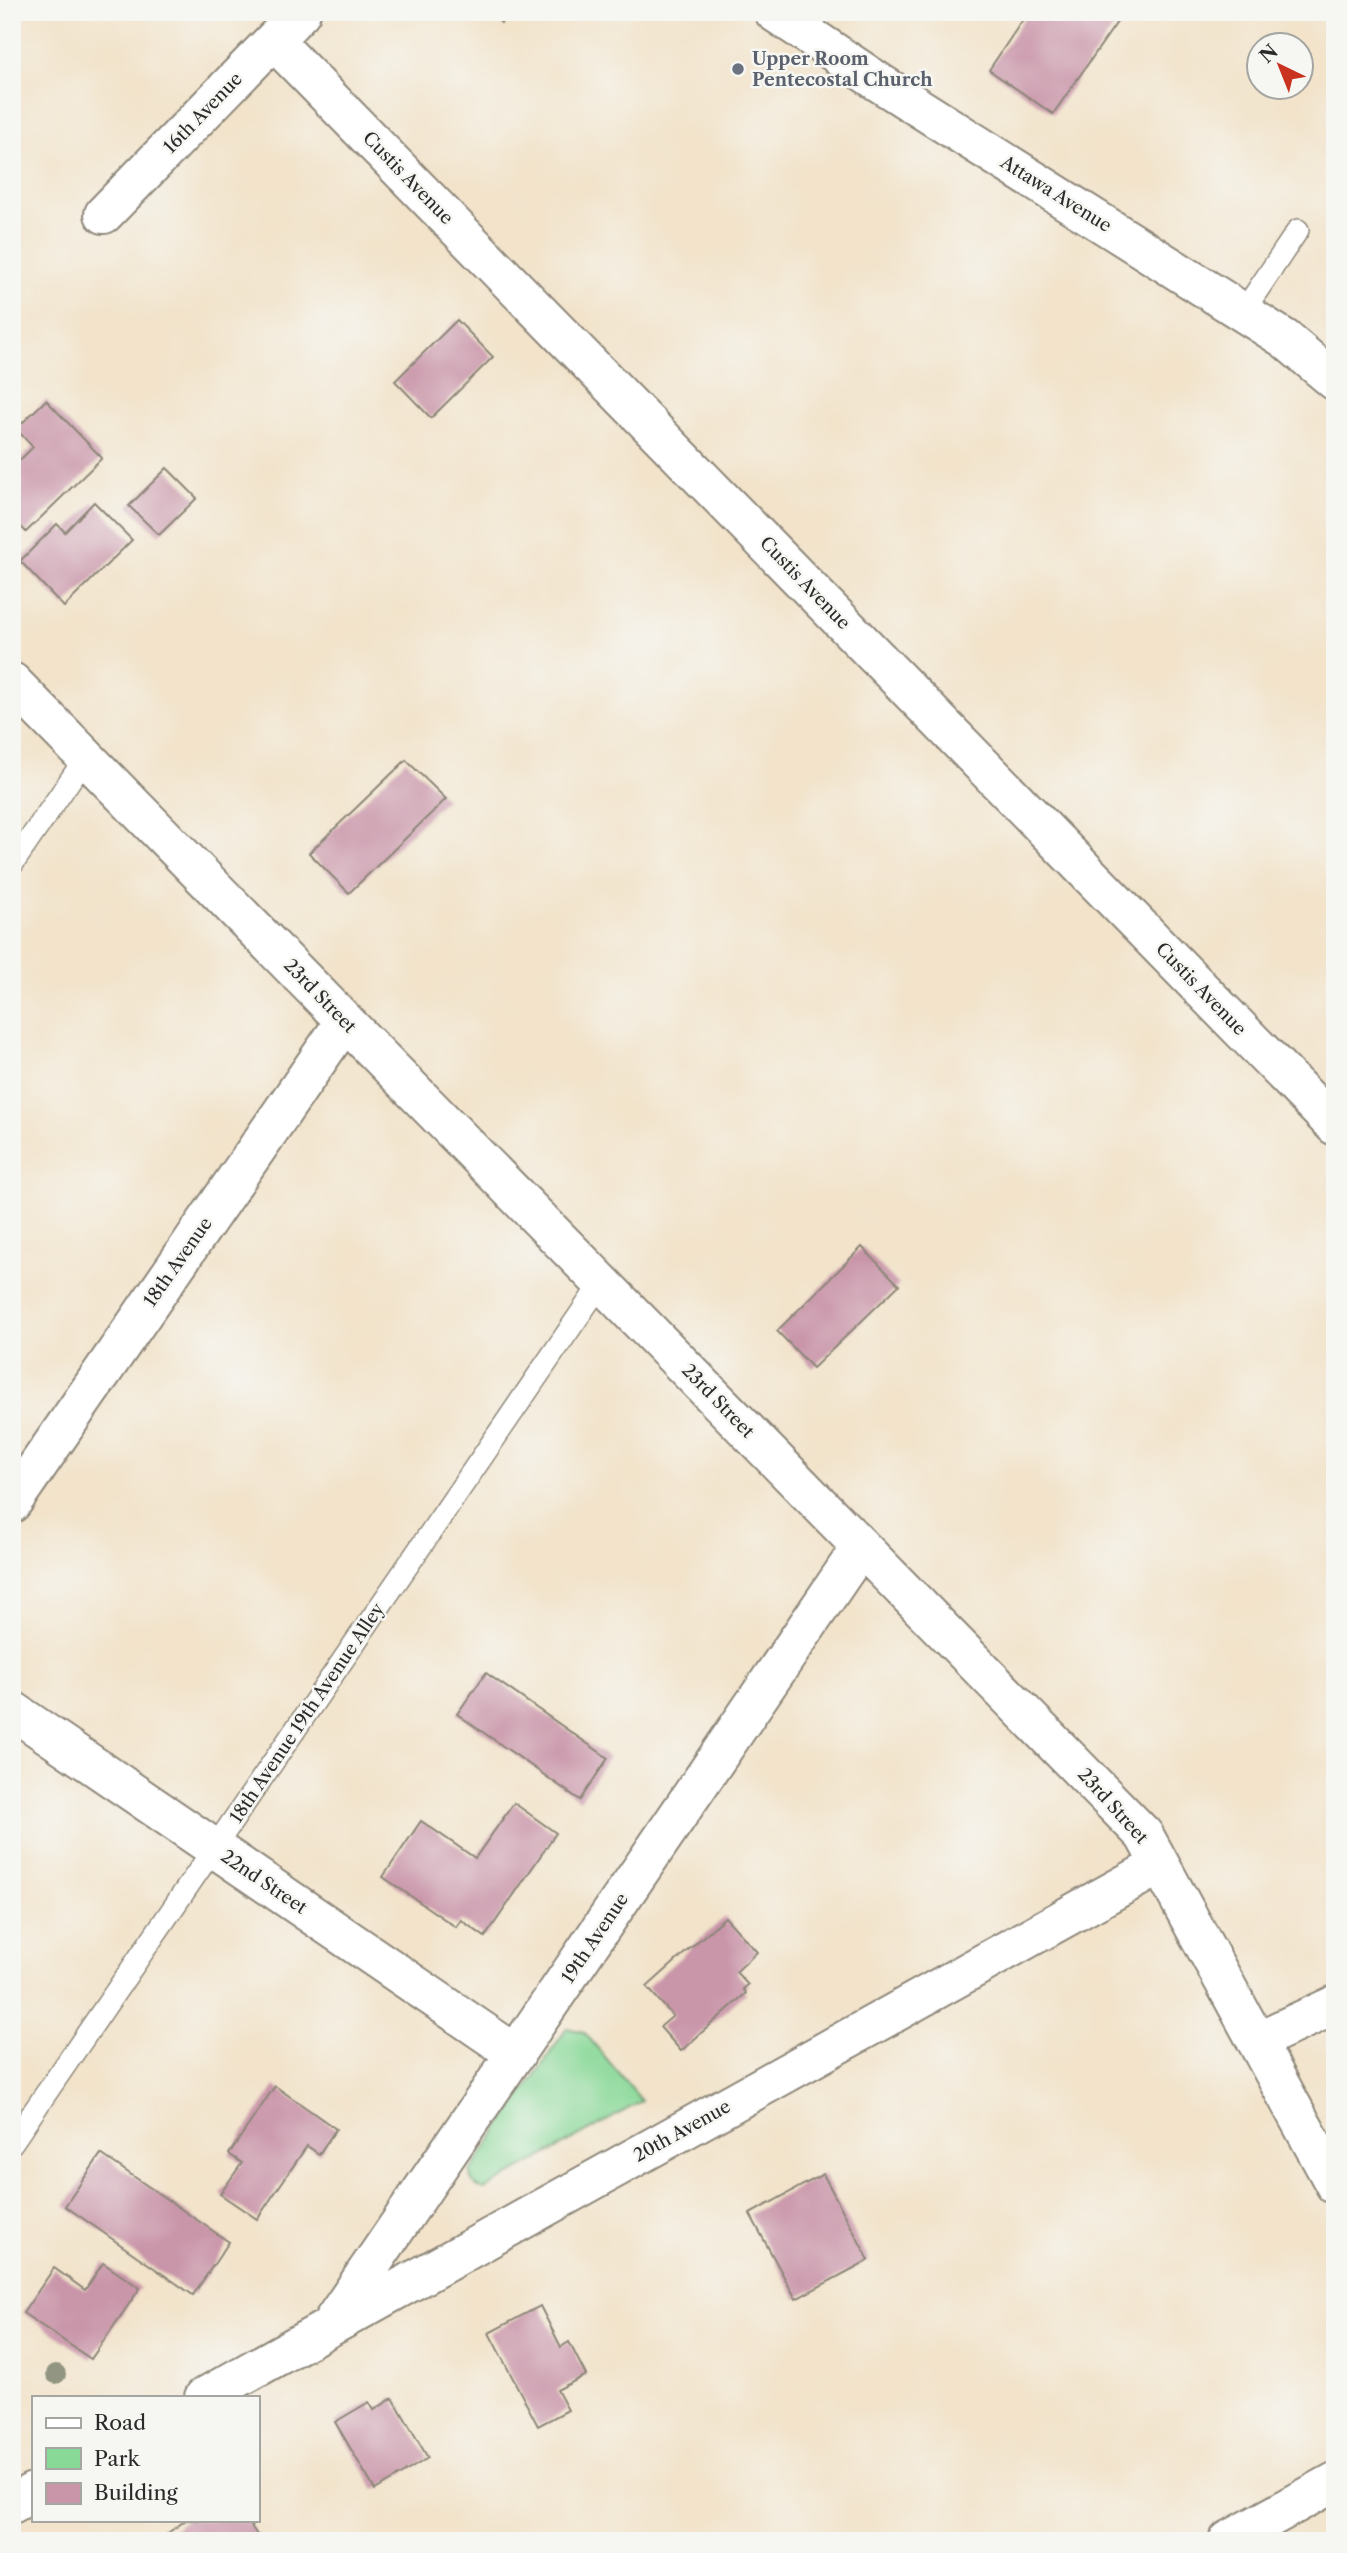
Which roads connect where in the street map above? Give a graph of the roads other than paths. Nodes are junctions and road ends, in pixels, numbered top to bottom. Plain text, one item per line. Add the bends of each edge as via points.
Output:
1 (301, 12) edge
2 (774, 12) edge
3 (274, 41) junction
4 (104, 214) dead end
5 (1298, 230) dead end
6 (1243, 312) junction
7 (1335, 381) edge
8 (12, 682) edge
9 (86, 757) junction
10 (12, 865) edge
11 (345, 1021) junction
12 (1335, 1126) edge
13 (602, 1282) junction
14 (12, 1503) edge
15 (861, 1547) junction
16 (12, 1710) edge
17 (215, 1849) junction
18 (1160, 1865) junction
19 (1335, 2005) edge
20 (1257, 2041) junction
21 (516, 2054) junction
22 (12, 2143) edge
23 (1335, 2185) edge
24 (328, 2328) junction
25 (206, 2396) edge
26 (1335, 2482) edge
27 (32, 2494) edge
28 (12, 2504) edge
29 (1232, 2540) edge

1 - 3 street, 16th Avenue
2 - 6 street, Attawa Avenue
3 - 4 street, 16th Avenue
3 - 12 street, Custis Avenue
5 - 6 lane
6 - 7 street, Attawa Avenue
8 - 9 street, 23rd Street
9 - 10 lane
9 - 11 street, 23rd Street
11 - 13 street, 23rd Street
11 - 14 street, 18th Avenue
13 - 15 street, 23rd Street
13 - 17 lane, 18th Avenue 19th Avenue Alley
15 - 18 street, 23rd Street via 1144,1835
15 - 21 street, 19th Avenue
16 - 17 street, 22nd Street
17 - 21 street, 22nd Street
17 - 22 lane, 18th Avenue 19th Avenue Alley
18 - 20 street, 23rd Street
18 - 24 street, 20th Avenue
19 - 20 street
20 - 23 street, 23rd Street
21 - 24 street, 19th Avenue
24 - 25 street, 20th Avenue
26 - 29 street
27 - 28 street

